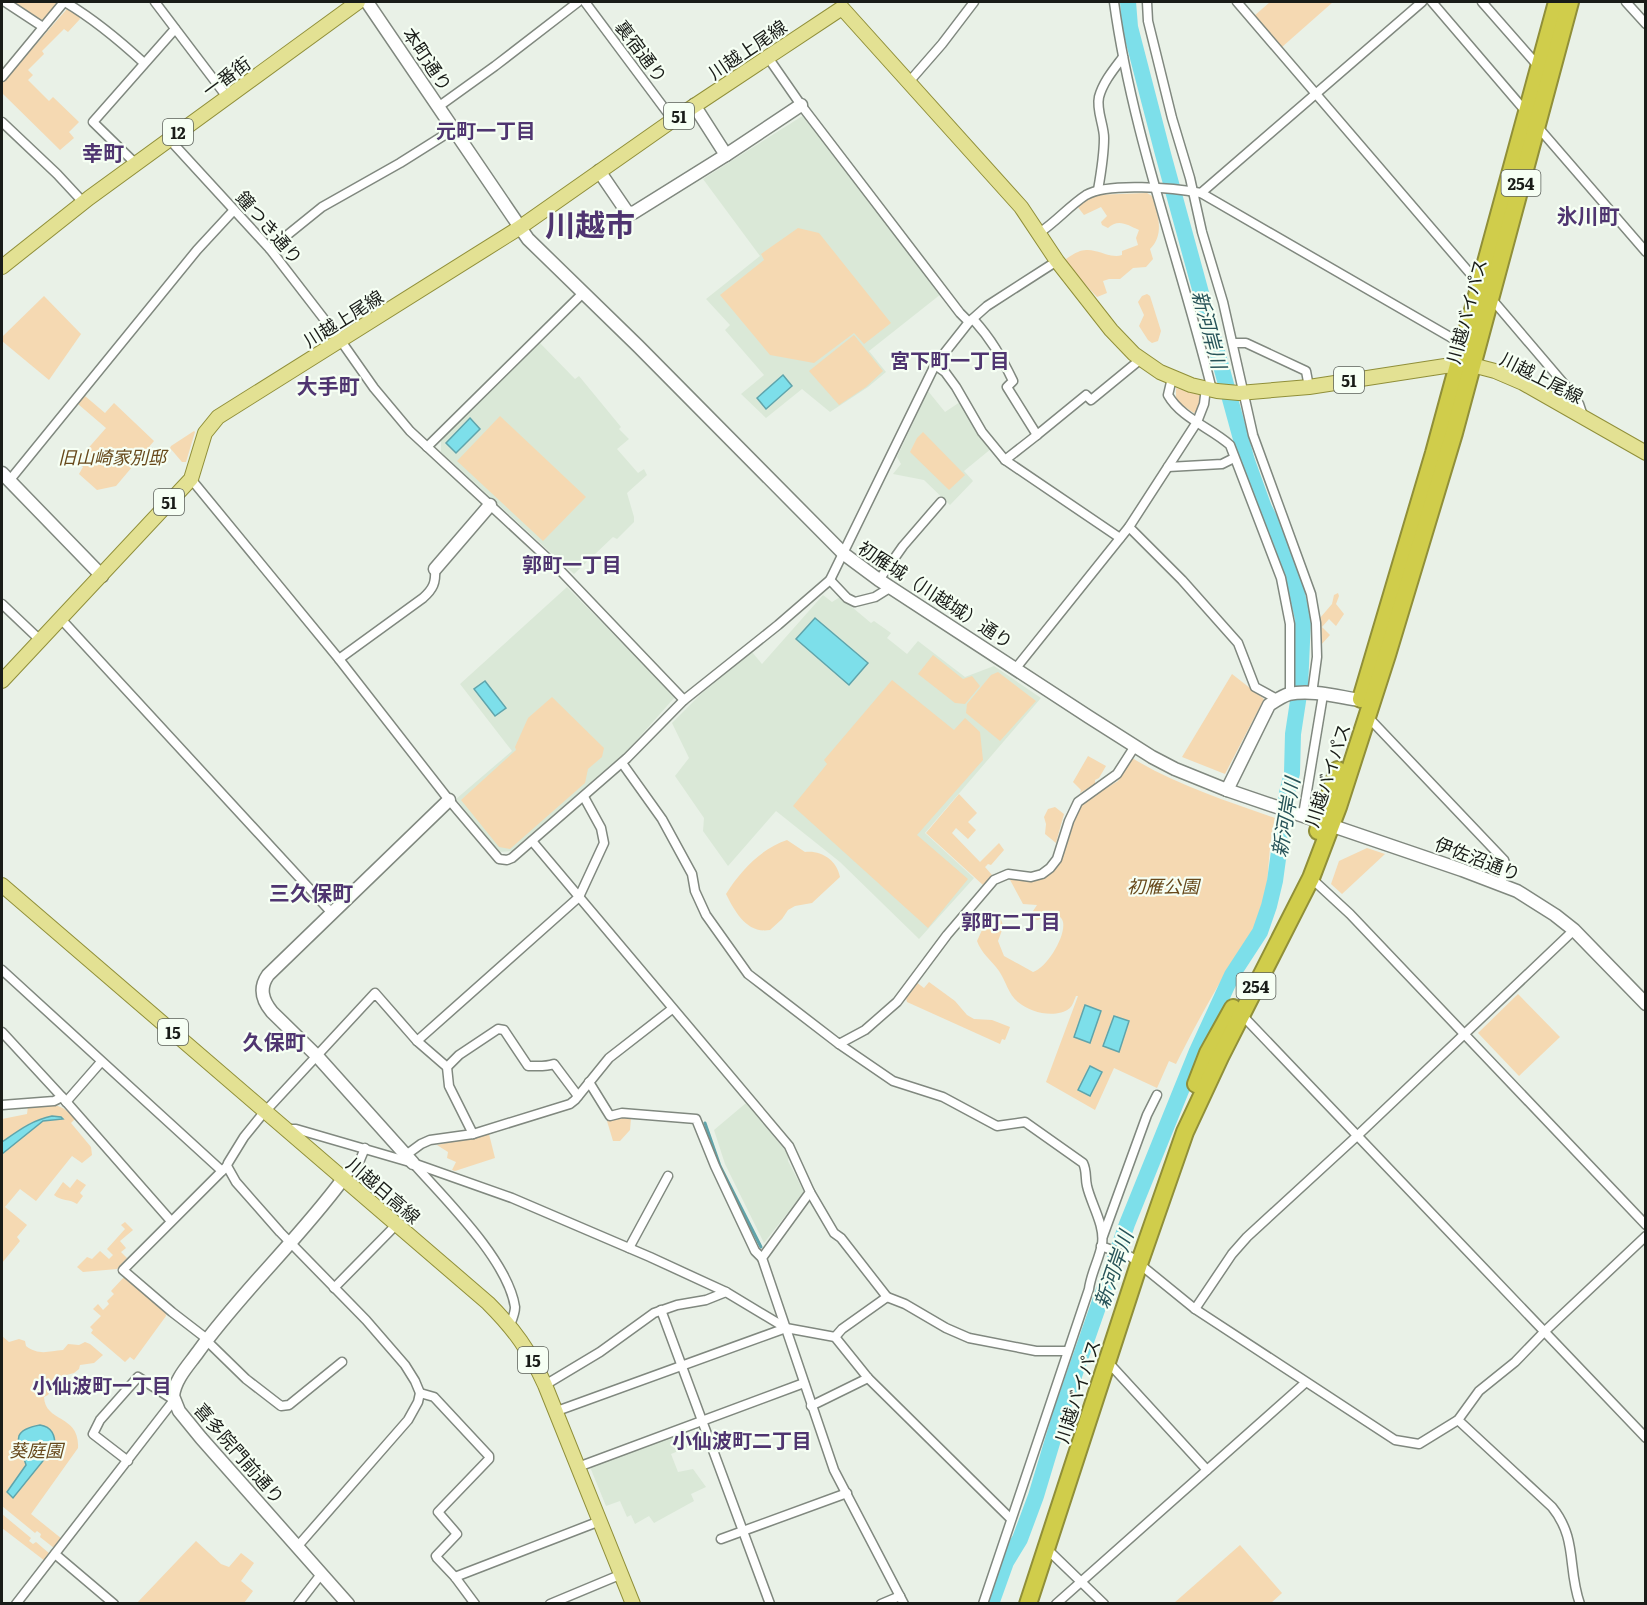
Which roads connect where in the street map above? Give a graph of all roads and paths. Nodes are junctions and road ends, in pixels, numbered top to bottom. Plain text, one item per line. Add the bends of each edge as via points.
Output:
1 (4, 2) edge
2 (64, 2) edge
3 (155, 2) edge
4 (358, 2) edge
5 (367, 2) edge
6 (578, 2) edge
7 (585, 2) edge
8 (974, 2) edge
9 (1114, 2) edge
10 (1147, 2) edge
11 (1237, 2) edge
12 (1422, 2) edge
13 (1432, 2) edge
14 (1482, 2) edge
15 (1557, 2) edge
16 (1570, 2) edge
17 (1626, 2) edge
18 (839, 5) edge
19 (1646, 24) edge
20 (43, 27) junction
21 (175, 29) junction
22 (767, 56) junction
23 (1123, 57) junction
24 (144, 63) junction
25 (1540, 68) junction
26 (2, 77) edge
27 (908, 83) junction
28 (1315, 93) junction
29 (227, 97) junction
30 (694, 105) junction
31 (801, 105) junction
32 (438, 106) junction
33 (673, 120) junction
34 (1532, 120) junction
35 (2, 122) edge
36 (454, 129) junction
37 (169, 139) junction
38 (726, 155) junction
39 (136, 164) junction
40 (599, 171) junction
41 (1158, 188) junction
42 (1098, 190) junction
43 (1192, 192) junction
44 (83, 202) junction
45 (234, 210) junction
46 (519, 228) junction
47 (1039, 233) junction
48 (270, 249) junction
49 (1646, 252) edge
50 (1057, 261) junction
51 (2, 267) edge
52 (1485, 291) junction
53 (583, 293) junction
54 (971, 320) junction
55 (341, 341) junction
56 (1233, 343) junction
57 (1464, 345) junction
58 (1141, 359) junction
59 (935, 365) junction
60 (1466, 365) junction
61 (1172, 378) junction
62 (1310, 387) junction
63 (1211, 390) junction
64 (1241, 393) junction
65 (1583, 417) junction
66 (1197, 422) junction
67 (1037, 435) junction
68 (427, 447) junction
69 (1646, 453) edge
70 (1234, 458) junction
71 (1005, 460) junction
72 (1168, 467) junction
73 (5, 477) edge
74 (191, 479) junction
75 (941, 502) dead end
76 (490, 505) junction
77 (1129, 527) junction
78 (1120, 538) junction
79 (843, 554) junction
80 (435, 569) joint
81 (102, 576) junction
82 (830, 580) junction
83 (879, 580) junction
84 (891, 587) junction
85 (2, 604) edge
86 (61, 619) junction
87 (40, 640) junction
88 (339, 659) junction
89 (1016, 668) junction
90 (2, 681) edge
91 (1290, 694) junction
92 (1317, 694) junction
93 (1277, 699) junction
94 (684, 700) junction
95 (1360, 700) junction
96 (1367, 716) junction
97 (1135, 746) junction
98 (622, 763) junction
99 (1227, 790) junction
100 (584, 797) junction
101 (448, 800) junction
102 (1300, 813) junction
103 (1326, 824) junction
104 (531, 842) junction
105 (1311, 878) junction
106 (1501, 884) junction
107 (4, 891) edge
108 (579, 897) junction
109 (331, 912) junction
110 (1574, 930) junction
111 (2, 970) edge
112 (1646, 1004) edge
113 (672, 1009) junction
114 (1242, 1015) junction
115 (2, 1032) edge
116 (1464, 1034) junction
117 (417, 1041) junction
118 (839, 1044) junction
119 (316, 1056) junction
120 (101, 1062) junction
121 (447, 1067) junction
122 (589, 1082) junction
123 (1157, 1095) dead end
124 (578, 1096) junction
125 (64, 1099) junction
126 (2, 1105) edge
127 (265, 1111) junction
128 (287, 1129) junction
129 (472, 1134) junction
130 (1357, 1136) junction
131 (365, 1148) junction
132 (409, 1159) junction
133 (225, 1169) junction
134 (668, 1176) dead end
135 (343, 1179) junction
136 (810, 1192) junction
137 (171, 1221) junction
138 (396, 1225) junction
139 (1646, 1225) edge
140 (1102, 1236) junction
141 (1646, 1236) edge
142 (290, 1243) junction
143 (1103, 1246) junction
144 (629, 1248) junction
145 (762, 1258) junction
146 (1132, 1258) junction
147 (334, 1288) junction
148 (726, 1292) junction
149 (887, 1298) junction
150 (1196, 1309) junction
151 (661, 1310) junction
152 (510, 1325) junction
153 (786, 1328) junction
154 (1544, 1332) junction
155 (835, 1337) junction
156 (207, 1339) junction
157 (1067, 1352) junction
158 (1107, 1361) junction
159 (342, 1362) dead end
160 (681, 1366) junction
161 (868, 1378) junction
162 (804, 1383) junction
163 (1305, 1383) junction
164 (545, 1385) junction
165 (420, 1393) junction
166 (174, 1401) junction
167 (812, 1406) junction
168 (557, 1411) junction
169 (1458, 1420) junction
170 (702, 1421) junction
171 (1646, 1438) edge
172 (128, 1461) junction
173 (578, 1467) junction
174 (1207, 1470) junction
175 (847, 1493) junction
176 (1011, 1519) junction
177 (600, 1521) junction
178 (743, 1530) junction
179 (721, 1539) dead end
180 (297, 1546) junction
181 (1046, 1548) junction
182 (55, 1554) junction
183 (322, 1574) junction
184 (622, 1574) junction
185 (455, 1577) junction
186 (1080, 1581) junction
187 (902, 1600) edge
188 (16, 1604) edge
189 (114, 1604) edge
190 (298, 1604) edge
191 (348, 1604) edge
192 (475, 1604) edge
193 (550, 1604) edge
194 (633, 1604) edge
195 (770, 1604) edge
196 (881, 1604) edge
197 (983, 1604) edge
198 (1017, 1604) edge
199 (1028, 1604) edge
200 (1056, 1604) edge
201 (1104, 1604) edge
202 (1580, 1604) edge

1 - 20 street
2 - 20 street
2 - 24 street via 103,27
3 - 21 street
4 - 29 main road, 一番街 / 12
5 - 32 street, 本町通り
6 - 32 street
7 - 33 street, 裏宿通り
8 - 27 street
9 - 23 street
10 - 43 street via 1148,21
11 - 28 street
12 - 28 street
13 - 34 street
14 - 25 street
15 - 25 highway, 川越バイパス / 254
16 - 34 highway, 川越バイパス / 254
17 - 19 street
18 - 22 main road, 川越上尾線 / 51
18 - 27 main road, 川越上尾線 / 51
20 - 26 street
21 - 24 street
21 - 29 street
22 - 30 main road, 川越上尾線 / 51
22 - 31 street
23 - 41 street
23 - 42 street via 1099,96 1104,138
24 - 39 street via 93,122
25 - 34 highway, 川越バイパス / 254
27 - 47 main road, 川越上尾線 / 51 via 1015,200
28 - 43 street
28 - 52 street
29 - 37 main road, 一番街 / 12
30 - 33 main road, 川越上尾線 / 51
30 - 38 street
31 - 38 street
31 - 54 street via 960,313
32 - 36 street, 本町通り
33 - 40 main road, 川越上尾線 / 51
34 - 49 street
34 - 52 highway, 川越バイパス / 254
35 - 44 street
36 - 46 street, 本町通り
36 - 48 street via 322,207
37 - 39 main road, 一番街 / 12
37 - 45 street, 鐘つき通り
38 - 40 street via 633,213 627,212
39 - 44 main road, 一番街 / 12
40 - 46 main road, 川越上尾線 / 51
41 - 42 street
41 - 43 street
41 - 63 street
42 - 47 street
43 - 56 street
43 - 57 street
44 - 51 main road, 一番街 / 12
45 - 48 street, 鐘つき通り
45 - 73 street
46 - 53 street, 初雁城（川越城）通り
46 - 55 main road, 川越上尾線 / 51
47 - 50 main road, 川越上尾線 / 51
48 - 55 street, 鐘つき通り
50 - 54 street via 998,297
50 - 58 main road, 川越上尾線 / 51 via 1112,330
52 - 57 highway, 川越バイパス / 254
52 - 60 highway, 川越バイパス / 254
52 - 65 street via 1571,392
53 - 68 street
53 - 79 street, 初雁城（川越城）通り
54 - 59 street
54 - 67 street via 1000,352 1013,381 1007,387
55 - 68 street, 鐘つき通り via 389,406
55 - 74 main road, 川越上尾線 / 51 via 212,423 201,442
56 - 62 street via 1246,343 1306,371
56 - 64 street
57 - 60 highway, 川越バイパス / 254
58 - 61 main road, 川越上尾線 / 51
58 - 67 street via 1091,400 1086,395
59 - 71 street via 945,372 982,432
59 - 79 street
60 - 62 main road, 川越上尾線 / 51
60 - 65 main road, 川越上尾線 / 51 via 1495,371 1523,383
60 - 95 highway, 川越バイパス / 254
60 - 96 highway, 川越バイパス / 254 via 1426,529
61 - 63 main road, 川越上尾線 / 51
61 - 66 street via 1168,395
62 - 64 main road, 川越上尾線 / 51
63 - 64 main road, 川越上尾線 / 51
63 - 66 street
64 - 92 street via 1311,594 1316,623
65 - 69 main road, 川越上尾線 / 51
66 - 70 street via 1230,446
66 - 72 street
67 - 71 street
68 - 76 street, 鐘つき通り
70 - 72 street via 1222,464
70 - 91 street via 1281,578 1290,624
71 - 78 street
72 - 77 street
73 - 81 street
74 - 81 main road, 川越上尾線 / 51
74 - 88 street
75 - 83 street
76 - 80 street
76 - 94 street, 鐘つき通り via 557,567
77 - 78 street
77 - 93 street via 1238,643 1255,687
78 - 89 street
79 - 82 street
79 - 83 street, 初雁城（川越城）通り
80 - 88 street via 433,589
81 - 86 main road, 川越上尾線 / 51
82 - 84 street via 855,602 876,597
82 - 94 street
83 - 84 street, 初雁城（川越城）通り
84 - 89 street, 初雁城（川越城）通り
85 - 87 street
86 - 87 main road, 川越上尾線 / 51
86 - 109 street
87 - 90 main road, 川越上尾線 / 51
88 - 101 street
89 - 97 street, 初雁城（川越城）通り
91 - 92 street
91 - 93 street
92 - 95 street
92 - 102 street
93 - 99 street via 1269,705
94 - 98 street
95 - 103 highway, 川越バイパス / 254
96 - 103 highway, 川越バイパス / 254
96 - 106 street via 1501,856 1506,865
97 - 99 street, 初雁城（川越城）通り via 1175,769
97 - 118 street via 1117,774 1078,802 1050,868 1031,877 1008,874 994,880 897,1002 866,1030
98 - 100 street
98 - 118 street via 662,819 692,874 706,915 748,975
99 - 102 street, 初雁城（川越城）通り
100 - 104 street
100 - 108 street via 601,828 604,843
101 - 104 street via 499,859 513,858
101 - 109 street
102 - 103 street, 初雁城（川越城）通り
103 - 105 highway, 川越バイパス / 254
103 - 106 street, 伊佐沼通り
103 - 146 highway, 川越バイパス / 254 via 1208,1053
104 - 108 street
105 - 114 highway, 川越バイパス / 254
105 - 116 street
106 - 110 street, 伊佐沼通り
107 - 127 main road, 川越日高線 / 15
108 - 113 street
108 - 117 street
109 - 119 street via 268,975 262,989 266,1004
110 - 112 street, 伊佐沼通り
110 - 116 street
111 - 120 street
113 - 122 street via 609,1058
113 - 136 street via 789,1146
114 - 130 street
114 - 146 highway, 川越バイパス / 254 via 1185,1132
115 - 125 street
116 - 130 street
116 - 139 street
117 - 119 street via 375,993
117 - 121 street
118 - 140 street via 893,1081 943,1097 997,1126 1025,1122 1083,1163
119 - 127 street
119 - 132 street
120 - 125 street
120 - 133 street
121 - 124 street via 498,1029 504,1030 528,1066 554,1064
121 - 129 street via 449,1086
122 - 124 street
122 - 145 street via 610,1116 622,1113 696,1119 755,1251
123 - 140 street
124 - 129 street via 563,1107
125 - 126 street
125 - 137 street
127 - 128 main road, 川越日高線 / 15
127 - 133 street
128 - 131 street
128 - 135 main road, 川越日高線 / 15
129 - 132 street via 430,1140 421,1144
130 - 150 street via 1247,1237
130 - 154 street
131 - 132 street
131 - 135 street
132 - 144 street
132 - 152 street via 482,1242 501,1271 515,1309
133 - 137 street
133 - 142 street
134 - 144 street
135 - 138 main road, 川越日高線 / 15
135 - 142 street, 喜多院門前通り
136 - 145 street
136 - 149 street via 834,1233
137 - 156 street via 123,1270
138 - 147 street
138 - 152 main road, 川越日高線 / 15
140 - 143 street
141 - 154 street
142 - 147 street
142 - 156 street, 喜多院門前通り
143 - 146 street
143 - 157 street
144 - 148 street
145 - 153 street
146 - 150 street
146 - 158 highway, 川越バイパス / 254
146 - 198 highway, 川越バイパス / 254
147 - 165 street via 395,1352
148 - 151 street
148 - 153 street
149 - 155 street
149 - 157 street via 969,1338 1036,1351
150 - 163 street
151 - 160 street
151 - 164 street
152 - 164 main road, 川越日高線 / 15 via 532,1356
153 - 155 street
153 - 160 street
153 - 162 street
154 - 169 street via 1479,1391
154 - 171 street
155 - 161 street
156 - 159 street via 246,1379 281,1406 289,1405
156 - 166 street, 喜多院門前通り via 179,1378
157 - 176 street
158 - 174 street
158 - 181 highway, 川越バイパス / 254
160 - 168 street
160 - 170 street
161 - 167 street
161 - 176 street
162 - 167 street
162 - 170 street
163 - 169 street via 1395,1440 1419,1444
163 - 174 street
164 - 168 main road, 川越日高線 / 15
165 - 180 street via 408,1420
165 - 185 street via 435,1397 489,1456 438,1512 457,1534 436,1558
166 - 172 street
166 - 172 street via 138,1377 100,1420 93,1434
166 - 180 street, 喜多院門前通り via 194,1430
167 - 175 street via 834,1470
168 - 173 main road, 川越日高線 / 15
169 - 202 street via 1563,1520
170 - 173 street
170 - 178 street
172 - 182 street
173 - 177 main road, 川越日高線 / 15
174 - 186 street
175 - 178 street
175 - 187 street
176 - 197 street
177 - 184 main road, 川越日高線 / 15
177 - 185 street
178 - 179 street
178 - 195 street
180 - 183 street, 喜多院門前通り
181 - 186 street
181 - 199 highway, 川越バイパス / 254
182 - 188 street
182 - 189 street
183 - 190 street
183 - 191 street, 喜多院門前通り
184 - 193 street
184 - 194 main road, 川越日高線 / 15
185 - 192 street
186 - 200 street
186 - 201 street
187 - 196 street

